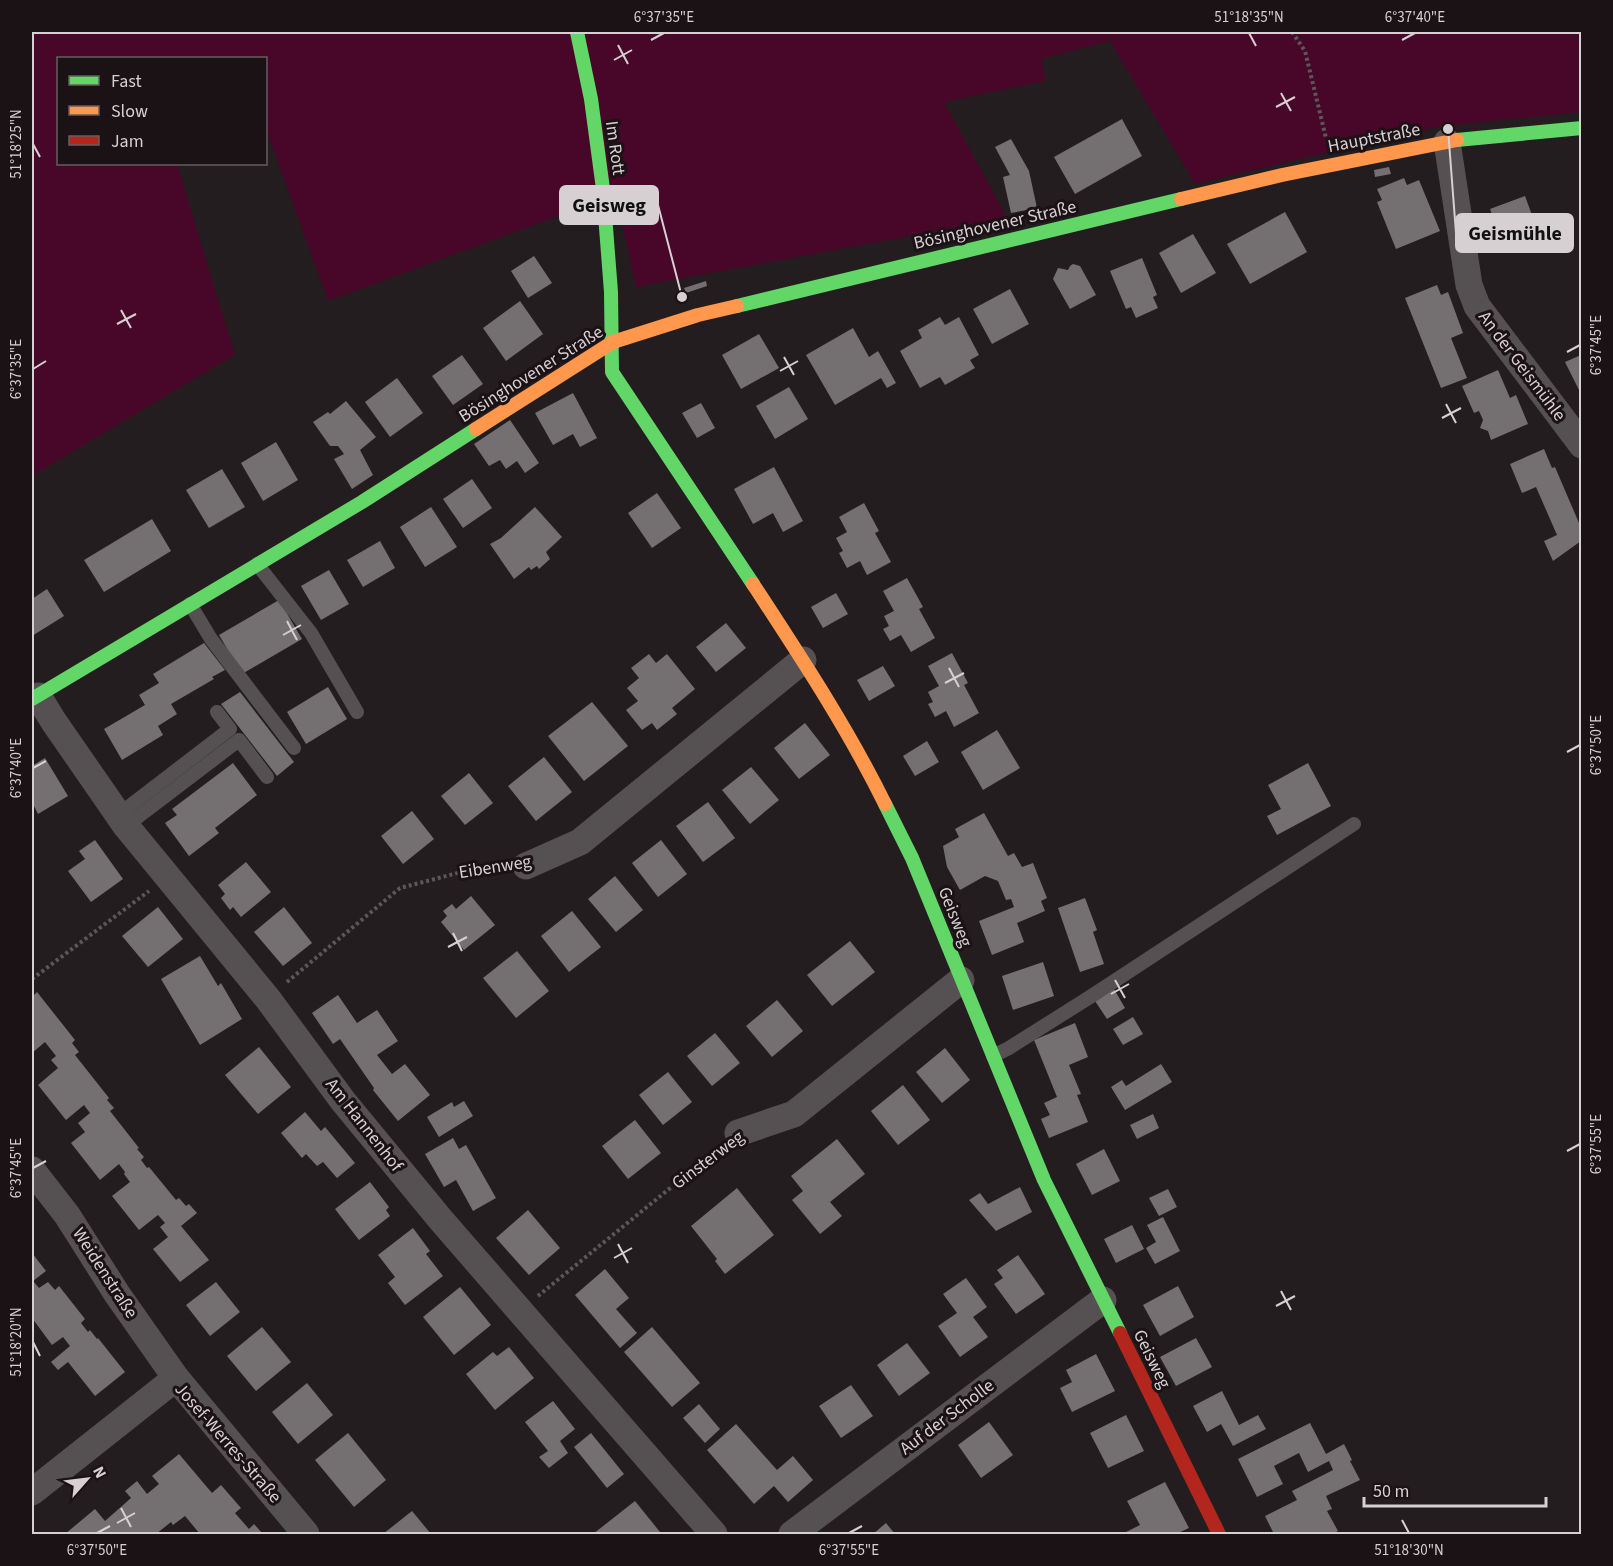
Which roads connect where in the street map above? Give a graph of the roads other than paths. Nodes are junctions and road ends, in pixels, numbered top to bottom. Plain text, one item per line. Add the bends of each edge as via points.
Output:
1 (577, 32) edge
2 (1581, 128) edge
3 (1447, 142) junction
4 (1281, 175) joint
5 (613, 342) junction
6 (1581, 445) edge
7 (257, 564) junction
8 (190, 604) junction
9 (803, 660) junction
10 (35, 698) edge
11 (217, 712) dead end
12 (357, 712) dead end
13 (294, 748) dead end
14 (267, 777) dead end
15 (122, 820) junction
16 (1354, 824) dead end
17 (526, 866) road end
18 (962, 980) junction
19 (993, 1056) junction
20 (738, 1133) road end
21 (32, 1170) edge
22 (1103, 1300) junction
23 (176, 1378) junction
24 (32, 1492) edge
25 (306, 1534) edge
26 (714, 1534) edge
27 (792, 1534) edge
28 (1219, 1534) edge

1 - 5 street, Im Rott via 600,153
2 - 3 street, Hauptstraße
3 - 4 street, Hauptstraße
3 - 6 street, An der Geismühle via 1469,285 1477,306
4 - 5 street, Bösinghovener Straße via 698,315
5 - 7 street, Bösinghovener Straße
5 - 9 street, Geisweg via 612,372
7 - 8 street, Bösinghovener Straße
7 - 12 lane via 311,633
8 - 10 street, Bösinghovener Straße
8 - 13 lane via 211,639
9 - 17 street, Eibenweg via 580,842
9 - 18 street, Geisweg via 864,763 912,858
10 - 15 street, Am Hannenhof
11 - 15 lane via 230,729
14 - 15 lane via 239,740
15 - 26 street, Am Hannenhof via 441,1220
16 - 19 lane
18 - 19 street, Geisweg
18 - 20 street, Ginsterweg via 794,1114
19 - 22 street, Geisweg via 1044,1180
21 - 23 street, Weidenstraße via 68,1215
22 - 27 street, Auf der Scholle
22 - 28 street, Geisweg
23 - 24 street, Josef-Werres-Straße
23 - 25 street, Josef-Werres-Straße

